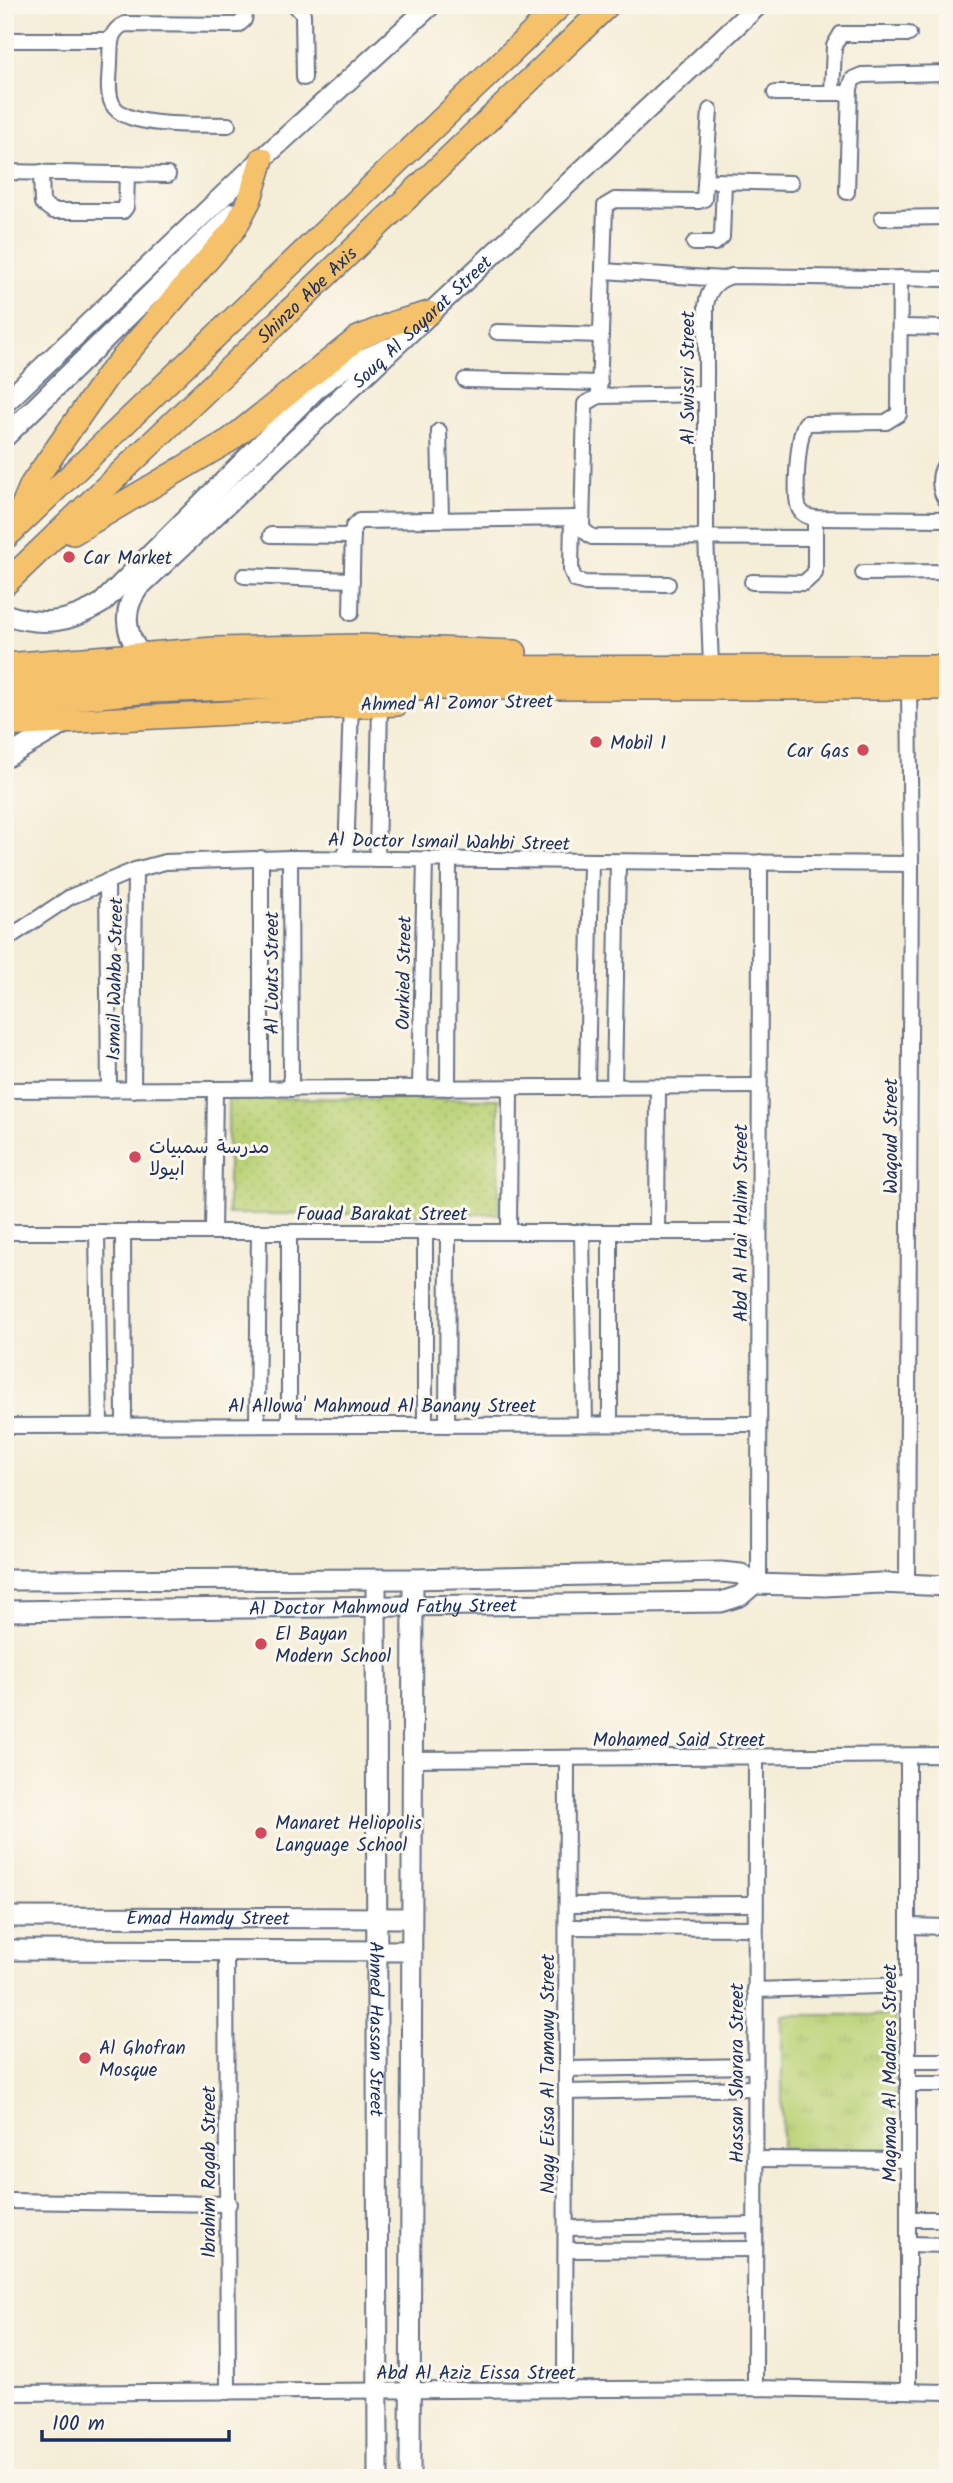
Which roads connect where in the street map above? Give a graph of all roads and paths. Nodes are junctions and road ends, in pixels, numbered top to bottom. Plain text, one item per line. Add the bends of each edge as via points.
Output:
1 (247, 5) edge
2 (295, 5) edge
3 (430, 5) edge
4 (561, 5) edge
5 (608, 5) edge
6 (758, 5) edge
7 (909, 34) dead end
8 (5, 40) edge
9 (111, 40) junction
10 (948, 73) edge
11 (304, 78) dead end
12 (775, 93) dead end
13 (832, 93) junction
14 (850, 93) junction
15 (710, 110) dead end
16 (228, 125) dead end
17 (256, 165) junction
18 (5, 172) edge
19 (41, 172) junction
20 (127, 174) junction
21 (168, 175) dead end
22 (707, 181) junction
23 (724, 181) junction
24 (791, 183) dead end
25 (847, 192) dead end
26 (948, 217) edge
27 (882, 218) dead end
28 (694, 243) dead end
29 (604, 271) junction
30 (900, 278) junction
31 (723, 279) junction
32 (948, 279) edge
33 (429, 313) junction
34 (901, 327) junction
35 (948, 328) edge
36 (497, 332) dead end
37 (601, 335) junction
38 (397, 345) junction
39 (465, 380) dead end
40 (599, 389) junction
41 (706, 394) junction
42 (5, 404) edge
43 (439, 431) dead end
44 (5, 437) edge
45 (948, 462) edge
46 (948, 502) edge
47 (577, 518) junction
48 (815, 518) junction
49 (441, 519) junction
50 (948, 519) edge
51 (9, 535) edge
52 (271, 535) dead end
53 (706, 535) junction
54 (353, 536) junction
55 (814, 538) junction
56 (40, 552) junction
57 (948, 572) edge
58 (863, 573) dead end
59 (244, 576) dead end
60 (352, 580) junction
61 (752, 582) dead end
62 (5, 584) edge
63 (668, 584) dead end
64 (351, 612) dead end
65 (5, 614) edge
66 (5, 665) edge
67 (711, 666) junction
68 (948, 667) edge
69 (147, 672) junction
70 (5, 686) edge
71 (578, 688) junction
72 (909, 688) junction
73 (948, 688) edge
74 (351, 704) junction
75 (380, 704) junction
76 (5, 705) edge
77 (69, 721) junction
78 (5, 725) edge
79 (5, 758) edge
80 (261, 858) junction
81 (290, 858) junction
82 (346, 859) junction
83 (377, 859) junction
84 (425, 859) junction
85 (449, 859) junction
86 (591, 861) junction
87 (618, 862) junction
88 (760, 862) junction
89 (911, 864) junction
90 (135, 870) junction
91 (107, 881) junction
92 (5, 940) edge
93 (759, 1086) junction
94 (587, 1087) junction
95 (614, 1087) junction
96 (658, 1087) junction
97 (420, 1088) junction
98 (448, 1088) junction
99 (510, 1088) junction
100 (215, 1089) junction
101 (261, 1089) junction
102 (291, 1089) junction
103 (5, 1090) edge
104 (108, 1090) junction
105 (133, 1090) junction
106 (5, 1232) edge
107 (97, 1232) junction
108 (123, 1232) junction
109 (213, 1232) junction
110 (259, 1232) junction
111 (289, 1232) junction
112 (425, 1232) junction
113 (448, 1232) junction
114 (509, 1232) junction
115 (582, 1232) junction
116 (610, 1232) junction
117 (657, 1232) junction
118 (758, 1232) junction
119 (585, 1424) junction
120 (610, 1424) junction
121 (758, 1424) junction
122 (124, 1425) junction
123 (257, 1425) junction
124 (289, 1425) junction
125 (425, 1425) junction
126 (447, 1425) junction
127 (5, 1426) edge
128 (100, 1426) junction
129 (376, 1579) junction
130 (413, 1579) junction
131 (5, 1580) edge
132 (907, 1583) junction
133 (756, 1584) junction
134 (948, 1586) edge
135 (376, 1608) junction
136 (412, 1608) junction
137 (5, 1611) edge
138 (948, 1755) edge
139 (908, 1756) junction
140 (567, 1758) junction
141 (755, 1758) junction
142 (411, 1759) junction
143 (755, 1904) junction
144 (567, 1906) junction
145 (5, 1917) edge
146 (376, 1917) junction
147 (411, 1917) junction
148 (908, 1926) junction
149 (567, 1927) junction
150 (948, 1927) edge
151 (755, 1928) junction
152 (5, 1950) edge
153 (226, 1951) junction
154 (376, 1951) junction
155 (411, 1951) junction
156 (908, 1985) junction
157 (755, 1990) junction
158 (908, 2061) junction
159 (948, 2061) edge
160 (755, 2066) junction
161 (566, 2069) junction
162 (908, 2084) junction
163 (948, 2084) edge
164 (755, 2088) junction
165 (566, 2092) junction
166 (755, 2159) junction
167 (908, 2160) junction
168 (5, 2201) edge
169 (229, 2204) junction
170 (908, 2219) junction
171 (948, 2220) edge
172 (755, 2225) junction
173 (566, 2228) junction
174 (908, 2244) junction
175 (948, 2245) edge
176 (755, 2249) junction
177 (566, 2250) junction
178 (755, 2388) junction
179 (565, 2390) junction
180 (908, 2391) junction
181 (228, 2392) junction
182 (377, 2392) junction
183 (410, 2392) junction
184 (948, 2392) edge
185 (5, 2393) edge
186 (378, 2478) edge
187 (410, 2478) edge

1 - 9 street via 240,24 125,24 115,30
2 - 11 street via 303,14
3 - 17 street
4 - 51 main road, Shinzo Abe Axis
5 - 56 main road, Shinzo Abe Axis
6 - 33 street, Souq Al Sayarat Street
7 - 13 street via 841,34 834,46
8 - 9 street
9 - 16 street via 110,97 124,116 139,121
10 - 14 street via 862,75 853,79
12 - 13 street
13 - 14 street
14 - 25 street
15 - 22 street
17 - 42 street
17 - 44 street via 241,201 225,223
17 - 51 main road via 250,199 235,228 108,375 33,484
18 - 19 street
19 - 20 street
19 - 20 street via 42,203 53,211 123,211
20 - 21 street
22 - 23 street
22 - 29 street via 706,197 699,201 615,200 607,204
23 - 24 street
23 - 28 street via 722,237 715,243
26 - 27 street
29 - 31 street
29 - 37 street
30 - 31 street
30 - 32 street
30 - 34 street
31 - 41 street, Al Swissri Street via 707,298
33 - 38 street, Souq Al Sayarat Street
33 - 56 main road via 358,338 230,440
34 - 35 street
34 - 48 street via 896,418 886,422 810,421 800,431 797,504 804,514
36 - 37 street
37 - 40 street
38 - 65 street via 347,366 319,386 102,603 71,618 38,622
38 - 69 street, Souq Al Sayarat Street via 139,587 127,620
39 - 40 street
40 - 41 street
40 - 47 street via 583,409
41 - 53 street, Al Swissri Street
43 - 49 street
45 - 46 street via 942,470 941,491
47 - 49 street
47 - 53 street via 592,537
47 - 63 street via 571,570 575,580
48 - 50 street
48 - 55 street
49 - 54 street via 359,521
52 - 54 street
53 - 55 street
53 - 67 street, Al Swissri Street
54 - 60 street
55 - 61 street via 815,573 808,582
56 - 62 main road, Shinzo Abe Axis
57 - 58 street
59 - 60 street
60 - 64 street
66 - 69 main road
67 - 68 main road
67 - 69 main road
69 - 70 main road
69 - 71 main road
69 - 76 main road
71 - 72 main road, Ahmed Al Zomor Street
71 - 75 main road, Ahmed Al Zomor Street via 547,703
72 - 73 main road, Ahmed Al Zomor Street
72 - 89 street, Waqoud Street
74 - 75 main road, Ahmed Al Zomor Street
74 - 77 main road, Ahmed Al Zomor Street
74 - 82 street
75 - 83 street
77 - 78 main road, Ahmed Al Zomor Street
77 - 79 street
80 - 81 street, Al Doctor Ismail Wahbi Street
80 - 90 street, Al Doctor Ismail Wahbi Street via 165,863
80 - 101 street, Al Louts Street
81 - 82 street, Al Doctor Ismail Wahbi Street
81 - 102 street, Al Louts Street
82 - 83 street, Al Doctor Ismail Wahbi Street
83 - 84 street, Al Doctor Ismail Wahbi Street
84 - 85 street, Al Doctor Ismail Wahbi Street
84 - 97 street, Ourkied Street
85 - 86 street, Al Doctor Ismail Wahbi Street
85 - 98 street
86 - 87 street, Al Doctor Ismail Wahbi Street
86 - 94 street
87 - 88 street, Al Doctor Ismail Wahbi Street
87 - 95 street
88 - 89 street, Al Doctor Ismail Wahbi Street
88 - 93 street, Abd Al Hai Halim Street
89 - 132 street, Waqoud Street
90 - 91 street, Al Doctor Ismail Wahbi Street
90 - 105 street, Ismail Wahba Street
91 - 92 street, Al Doctor Ismail Wahbi Street via 50,909
91 - 104 street, Ismail Wahba Street
93 - 96 street
93 - 118 street, Abd Al Hai Halim Street
94 - 95 street
94 - 99 street
95 - 96 street
96 - 117 street
97 - 98 street
97 - 102 street
98 - 99 street
99 - 114 street
100 - 101 street
100 - 105 street
100 - 109 street
101 - 102 street
103 - 104 street
104 - 105 street
106 - 107 street, Fouad Barakat Street
107 - 108 street, Fouad Barakat Street
107 - 128 street
108 - 109 street, Fouad Barakat Street
108 - 122 street
109 - 110 street, Fouad Barakat Street
110 - 111 street, Fouad Barakat Street
110 - 123 street
111 - 112 street, Fouad Barakat Street
111 - 124 street
112 - 113 street, Fouad Barakat Street
112 - 125 street
113 - 114 street, Fouad Barakat Street
113 - 126 street
114 - 115 street, Fouad Barakat Street
115 - 116 street, Fouad Barakat Street
115 - 119 street
116 - 117 street, Fouad Barakat Street
116 - 120 street
117 - 118 street, Fouad Barakat Street
118 - 121 street, Abd Al Hai Halim Street
119 - 120 street, Al Allowa' Mahmoud Al Banany Street
119 - 126 street, Al Allowa' Mahmoud Al Banany Street
120 - 121 street, Al Allowa' Mahmoud Al Banany Street
121 - 133 street, Abd Al Hai Halim Street
122 - 123 street, Al Allowa' Mahmoud Al Banany Street
122 - 128 street, Al Allowa' Mahmoud Al Banany Street
123 - 124 street, Al Allowa' Mahmoud Al Banany Street
124 - 125 street, Al Allowa' Mahmoud Al Banany Street
125 - 126 street, Al Allowa' Mahmoud Al Banany Street
127 - 128 street, Al Allowa' Mahmoud Al Banany Street
129 - 130 street, Al Doctor Mahmoud Fathy Street
129 - 131 street, Al Doctor Mahmoud Fathy Street
129 - 135 street, Ahmed Hassan Street
130 - 133 street, Al Doctor Mahmoud Fathy Street via 721,1572 741,1574
130 - 136 street, Ahmed Hassan Street
132 - 133 street, Al Doctor Mahmoud Fathy Street
132 - 134 street, Al Doctor Mahmoud Fathy Street
133 - 136 street, Al Doctor Mahmoud Fathy Street via 721,1602
135 - 136 street, Al Doctor Mahmoud Fathy Street
135 - 137 street, Al Doctor Mahmoud Fathy Street
135 - 146 street, Ahmed Hassan Street
136 - 142 street, Ahmed Hassan Street
138 - 139 street, Mohamed Said Street
139 - 141 street, Mohamed Said Street
139 - 148 street, Magmaa Al Madares Street
140 - 141 street, Mohamed Said Street
140 - 142 street, Mohamed Said Street
140 - 144 street, Nagy Eissa Al Tamawy Street
141 - 143 street, Hassan Sharara Street
142 - 147 street, Ahmed Hassan Street
143 - 144 street
143 - 151 street, Hassan Sharara Street
144 - 149 street, Nagy Eissa Al Tamawy Street
145 - 146 street, Emad Hamdy Street
146 - 147 street, Emad Hamdy Street
146 - 154 street, Ahmed Hassan Street
147 - 155 street, Ahmed Hassan Street
148 - 150 street
148 - 156 street, Magmaa Al Madares Street
149 - 151 street
149 - 161 street, Nagy Eissa Al Tamawy Street
151 - 157 street, Hassan Sharara Street
152 - 153 street, Emad Hamdy Street
153 - 154 street, Emad Hamdy Street
153 - 169 street, Ibrahim Ragab Street
154 - 155 street, Emad Hamdy Street
154 - 182 street, Ahmed Hassan Street
155 - 183 street, Ahmed Hassan Street
156 - 157 street
156 - 158 street, Magmaa Al Madares Street
157 - 160 street, Hassan Sharara Street
158 - 159 street
158 - 162 street, Magmaa Al Madares Street
160 - 161 street
160 - 164 street, Hassan Sharara Street
161 - 165 street, Nagy Eissa Al Tamawy Street
162 - 163 street
162 - 167 street, Magmaa Al Madares Street
164 - 165 street
164 - 166 street, Hassan Sharara Street
165 - 173 street, Nagy Eissa Al Tamawy Street
166 - 167 street
166 - 172 street, Hassan Sharara Street
167 - 170 street, Magmaa Al Madares Street
168 - 169 street
169 - 181 street, Ibrahim Ragab Street
170 - 171 street
170 - 174 street, Magmaa Al Madares Street
172 - 173 street
172 - 176 street, Hassan Sharara Street
173 - 177 street, Nagy Eissa Al Tamawy Street
174 - 175 street
174 - 180 street, Magmaa Al Madares Street
176 - 177 street
176 - 178 street, Hassan Sharara Street
177 - 179 street, Nagy Eissa Al Tamawy Street
178 - 179 street, Abd Al Aziz Eissa Street
178 - 180 street, Abd Al Aziz Eissa Street
179 - 183 street, Abd Al Aziz Eissa Street
180 - 184 street, Abd Al Aziz Eissa Street
181 - 182 street, Abd Al Aziz Eissa Street
181 - 185 street, Abd Al Aziz Eissa Street
182 - 183 street, Abd Al Aziz Eissa Street
182 - 186 street, Ahmed Hassan Street
183 - 187 street, Ahmed Hassan Street

